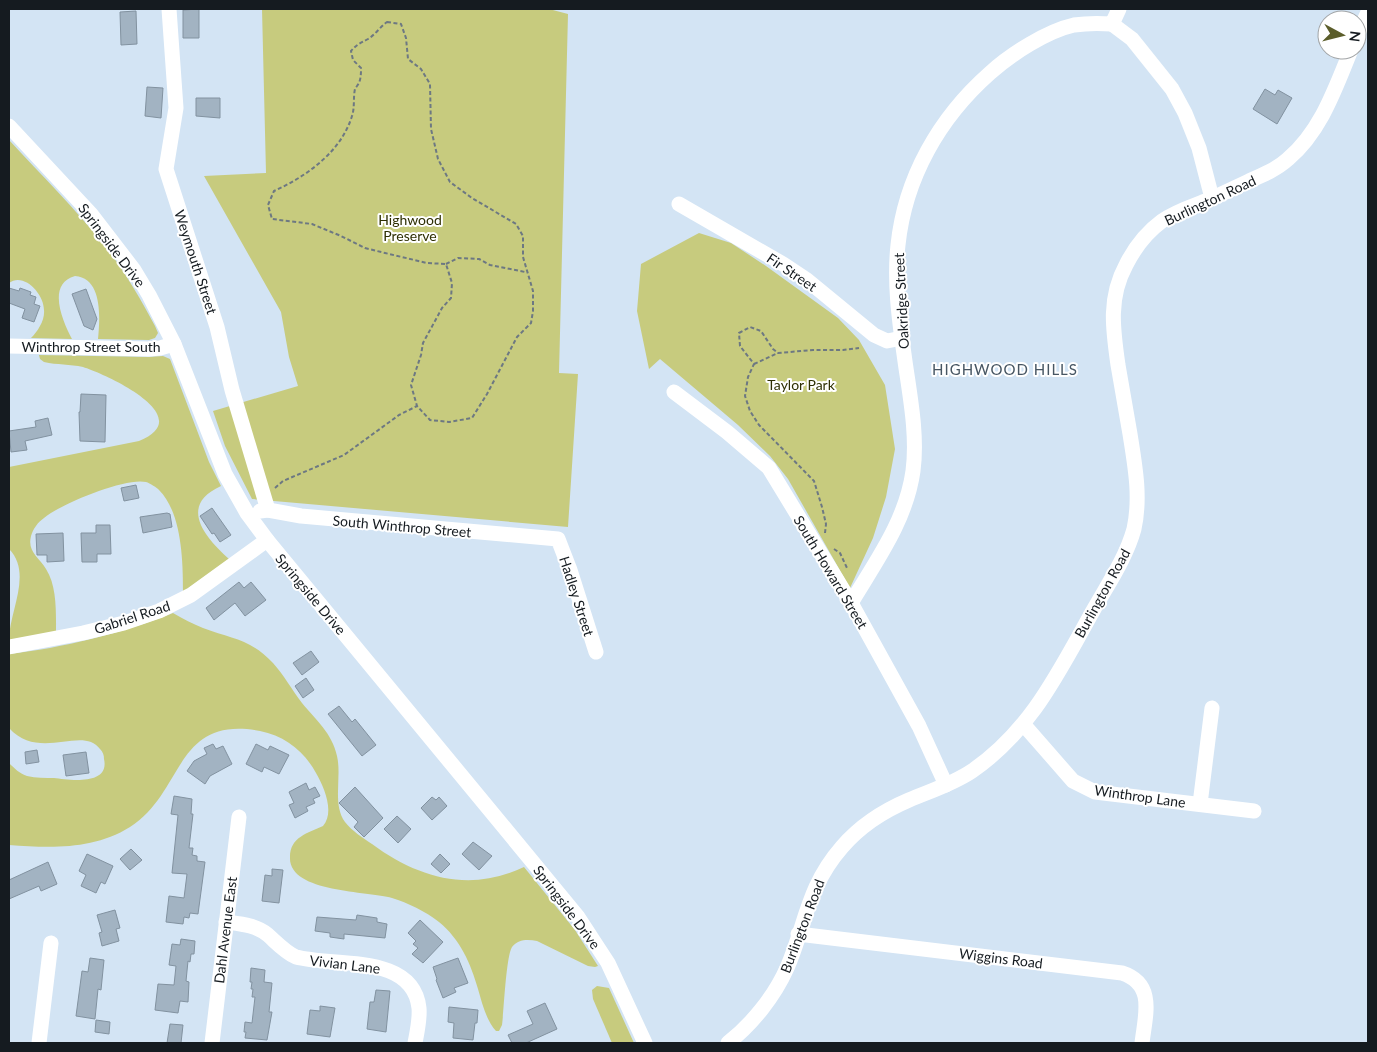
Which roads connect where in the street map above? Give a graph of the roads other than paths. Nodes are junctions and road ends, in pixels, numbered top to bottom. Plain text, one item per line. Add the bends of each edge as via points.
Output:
1 (169, 9) edge
2 (1119, 9) edge
3 (1112, 24) junction
4 (1347, 60) edge
5 (9, 126) edge
6 (1212, 198) junction
7 (679, 204) dead end
8 (902, 338) junction
9 (174, 344) junction
10 (9, 346) edge
11 (674, 392) dead end
12 (266, 503) junction
13 (247, 513) junction
14 (267, 540) junction
15 (558, 540) joint
16 (851, 603) junction
17 (9, 647) edge
18 (596, 652) dead end
19 (1212, 708) dead end
20 (1024, 725) junction
21 (946, 785) junction
22 (1200, 804) junction
23 (1254, 811) dead end
24 (239, 817) dead end
25 (226, 922) junction
26 (798, 934) junction
27 (51, 943) dead end
28 (39, 1043) edge
29 (212, 1043) edge
30 (415, 1043) edge
31 (645, 1043) edge
32 (728, 1043) edge
33 (1142, 1043) edge

1 - 12 street, Weymouth Street via 176,108 166,169 217,327
2 - 3 street
3 - 6 street via 1132,39 1172,89 1186,113
3 - 8 street, Oakridge Street via 1073,25 1026,46 976,85 939,129 922,160 900,225 897,269
4 - 6 street, Burlington Road via 1332,98 1304,143 1267,173
5 - 9 street, Springside Drive via 113,241 144,286
6 - 20 street, Burlington Road via 1163,220 1136,249 1120,277 1112,319 1137,477 1134,530 1120,562 1043,699
7 - 8 street, Fir Street via 807,280 874,335 887,341
8 - 16 street, Oakridge Street via 914,443 910,484 897,525
9 - 10 street, Winthrop Street South via 149,349
9 - 13 street, Springside Drive via 220,463
11 - 16 street, South Howard Street via 769,468
12 - 13 street, South Winthrop Street
12 - 15 street, South Winthrop Street via 301,516
13 - 14 street, Springside Drive
14 - 17 street, Gabriel Road via 191,594 159,612 83,633
14 - 31 street, Springside Drive via 578,917 608,963
15 - 18 street, Hadley Street
16 - 21 street, South Howard Street via 919,726
19 - 22 street
20 - 21 street, Burlington Road via 996,753 971,772
20 - 22 street, Winthrop Lane via 1073,781 1084,787 1110,794
21 - 26 street, Burlington Road via 884,812 858,830 824,870 810,897
22 - 23 street, Winthrop Lane
24 - 25 street, Dahl Avenue East
25 - 29 street, Dahl Avenue East
25 - 30 street, Vivian Lane via 259,929 296,957 379,968 397,974 411,988 418,1003
26 - 32 street, Burlington Road via 777,987 750,1022
26 - 33 street, Wiggins Road via 1122,972 1137,980 1146,996
27 - 28 street

